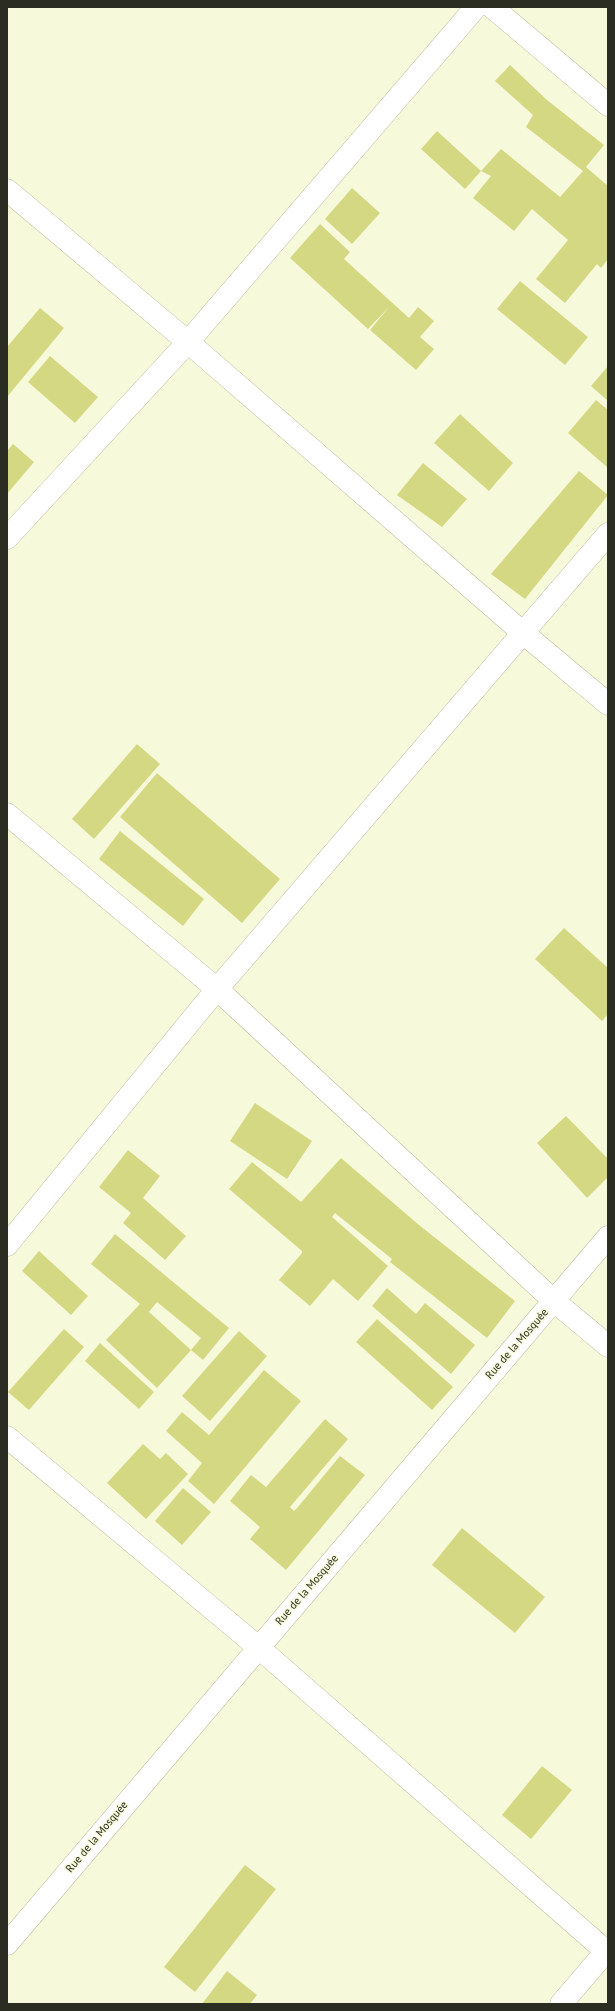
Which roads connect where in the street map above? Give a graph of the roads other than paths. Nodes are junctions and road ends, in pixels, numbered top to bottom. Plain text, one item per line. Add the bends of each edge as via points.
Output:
1 (476, 7) edge
2 (492, 7) edge
3 (608, 105) edge
4 (7, 190) edge
5 (188, 342) junction
6 (608, 534) edge
7 (7, 538) edge
8 (522, 632) junction
9 (608, 704) edge
10 (7, 814) edge
11 (217, 989) junction
12 (608, 1237) edge
13 (7, 1245) edge
14 (554, 1301) junction
15 (608, 1346) edge
16 (7, 1437) edge
17 (258, 1647) junction
18 (7, 1944) edge
19 (607, 1951) edge
20 (561, 2004) edge

1 - 5 street
2 - 3 street
4 - 5 street
5 - 7 street
5 - 8 street
6 - 8 street
8 - 9 street
8 - 11 street
10 - 11 street
11 - 13 street
11 - 14 street
12 - 14 street, Rue de la Mosquée
14 - 15 street
14 - 17 street, Rue de la Mosquée
16 - 17 street
17 - 18 street, Rue de la Mosquée
17 - 19 street
19 - 20 street

